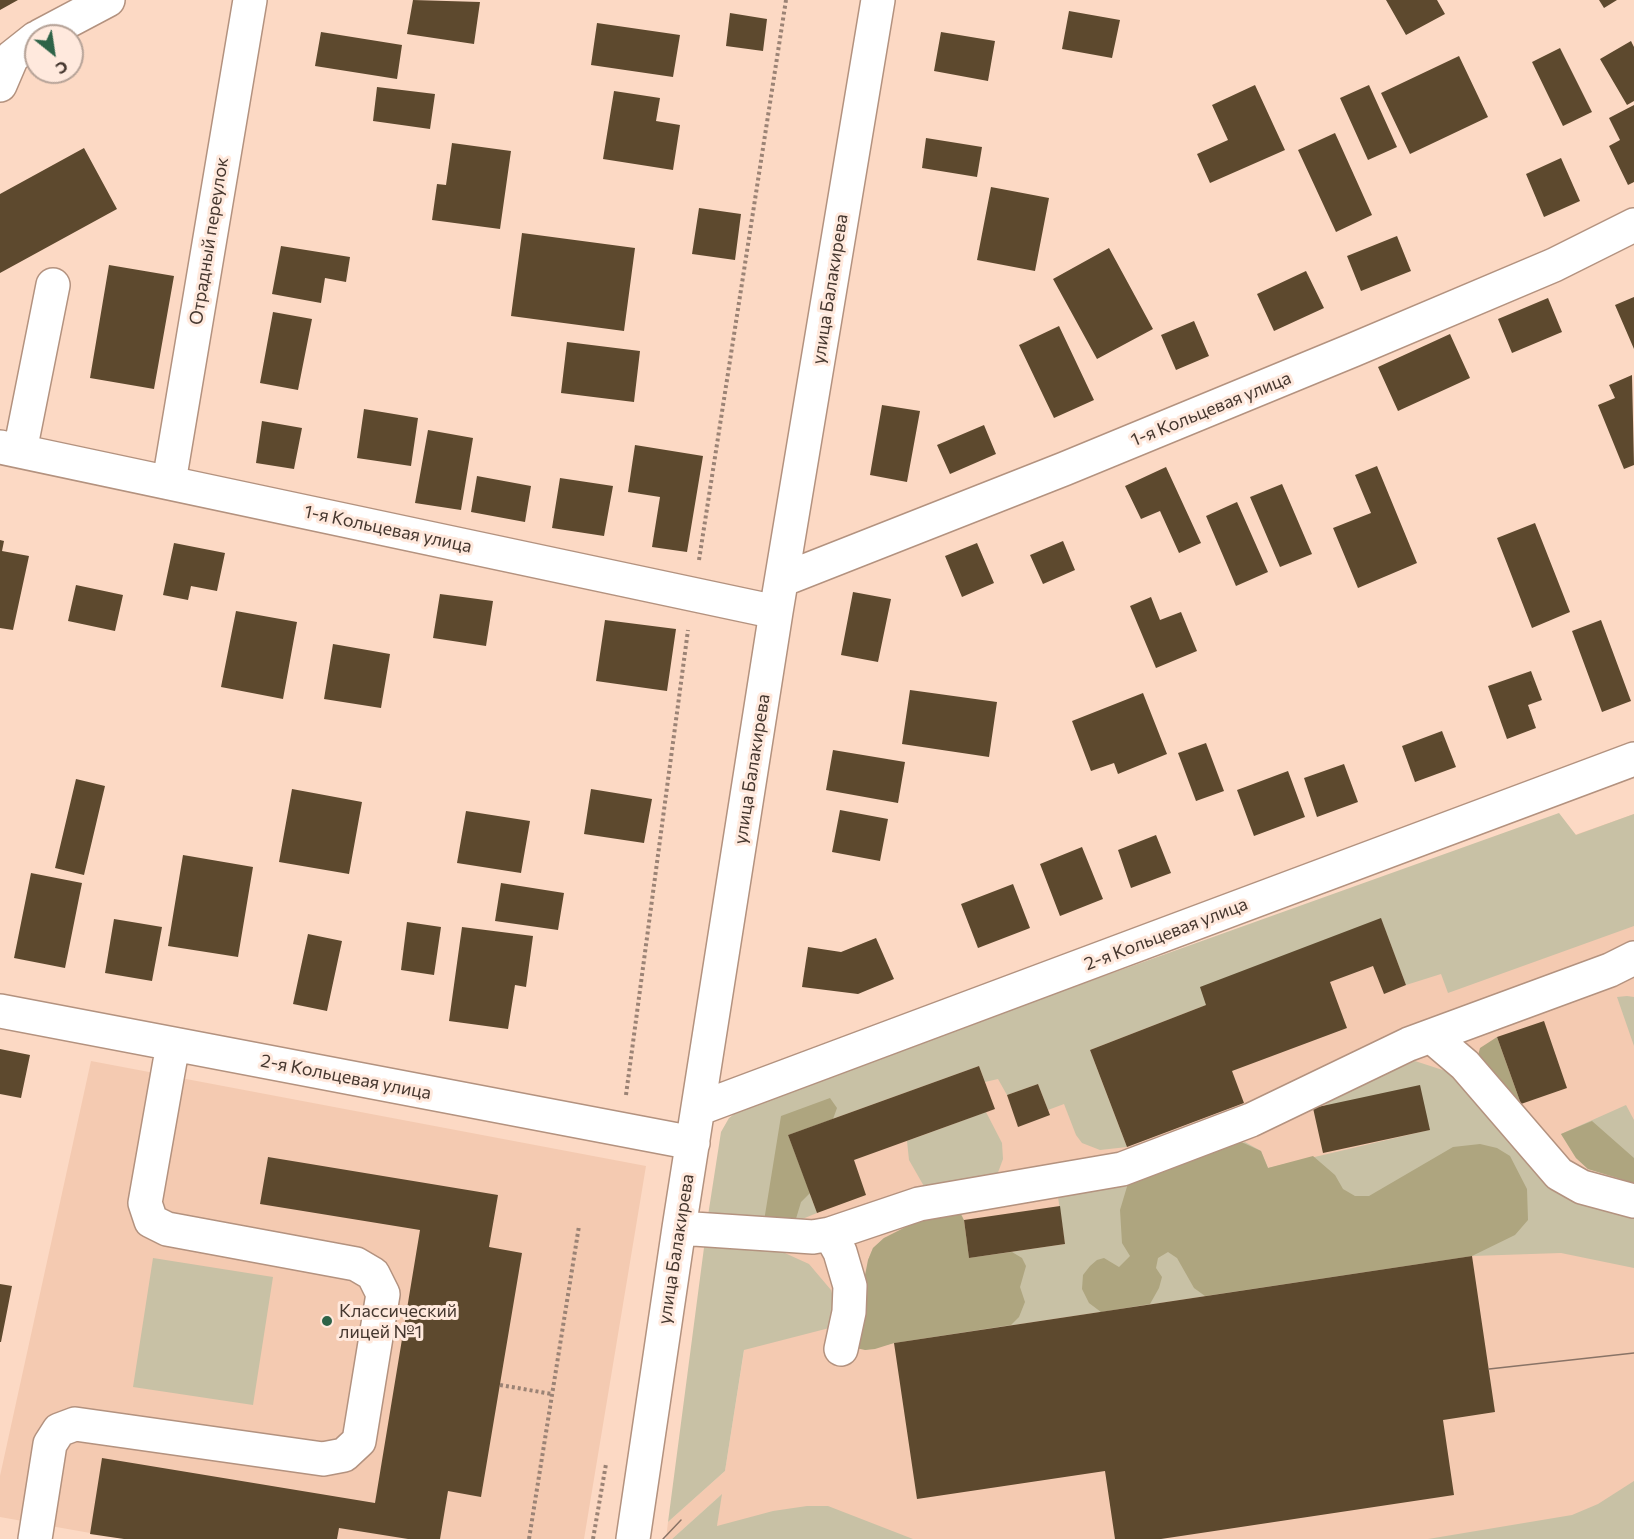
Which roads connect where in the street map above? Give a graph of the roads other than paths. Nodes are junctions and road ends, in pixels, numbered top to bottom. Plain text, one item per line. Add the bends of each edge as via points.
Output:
1 (108, 0) edge
2 (250, 0) edge
3 (878, 0) edge
4 (63, 24) edge
5 (24, 48) edge
6 (0, 86) edge
7 (1634, 225) edge
8 (53, 285) dead end
9 (10, 449) edge
10 (169, 482) junction
11 (782, 580) junction
12 (776, 612) junction
13 (1634, 759) edge
14 (1634, 958) edge
15 (0, 1011) edge
16 (1431, 1036) junction
17 (173, 1044) junction
18 (698, 1109) junction
19 (693, 1143) junction
20 (1634, 1201) edge
21 (679, 1228) junction
22 (830, 1234) junction
23 (841, 1348) dead end
24 (35, 1539) edge
25 (633, 1539) edge

1 - 4 street
2 - 10 street, Отрадный переулок
3 - 11 street, улица Балакирева
5 - 6 street via 12,57
7 - 11 street, 1-я Кольцевая улица via 1554,265 1342,355
8 - 9 street
9 - 10 street, 1-я Кольцевая улица
10 - 12 street, 1-я Кольцевая улица
11 - 12 street, улица Балакирева
12 - 18 street, улица Балакирева
13 - 18 street, 2-я Кольцевая улица
14 - 16 street
15 - 17 street, 2-я Кольцевая улица
16 - 20 street via 1464,1065 1559,1174 1582,1187
16 - 22 street via 1251,1120 1136,1164 919,1204
17 - 19 street, 2-я Кольцевая улица
17 - 24 street via 146,1203 151,1221 167,1229 356,1264 373,1274 383,1294 359,1441 344,1455 323,1459 75,1424 59,1430 50,1444
18 - 19 street, улица Балакирева
19 - 21 street, улица Балакирева
21 - 22 street via 796,1237
21 - 25 street, улица Балакирева
22 - 23 street via 850,1286

